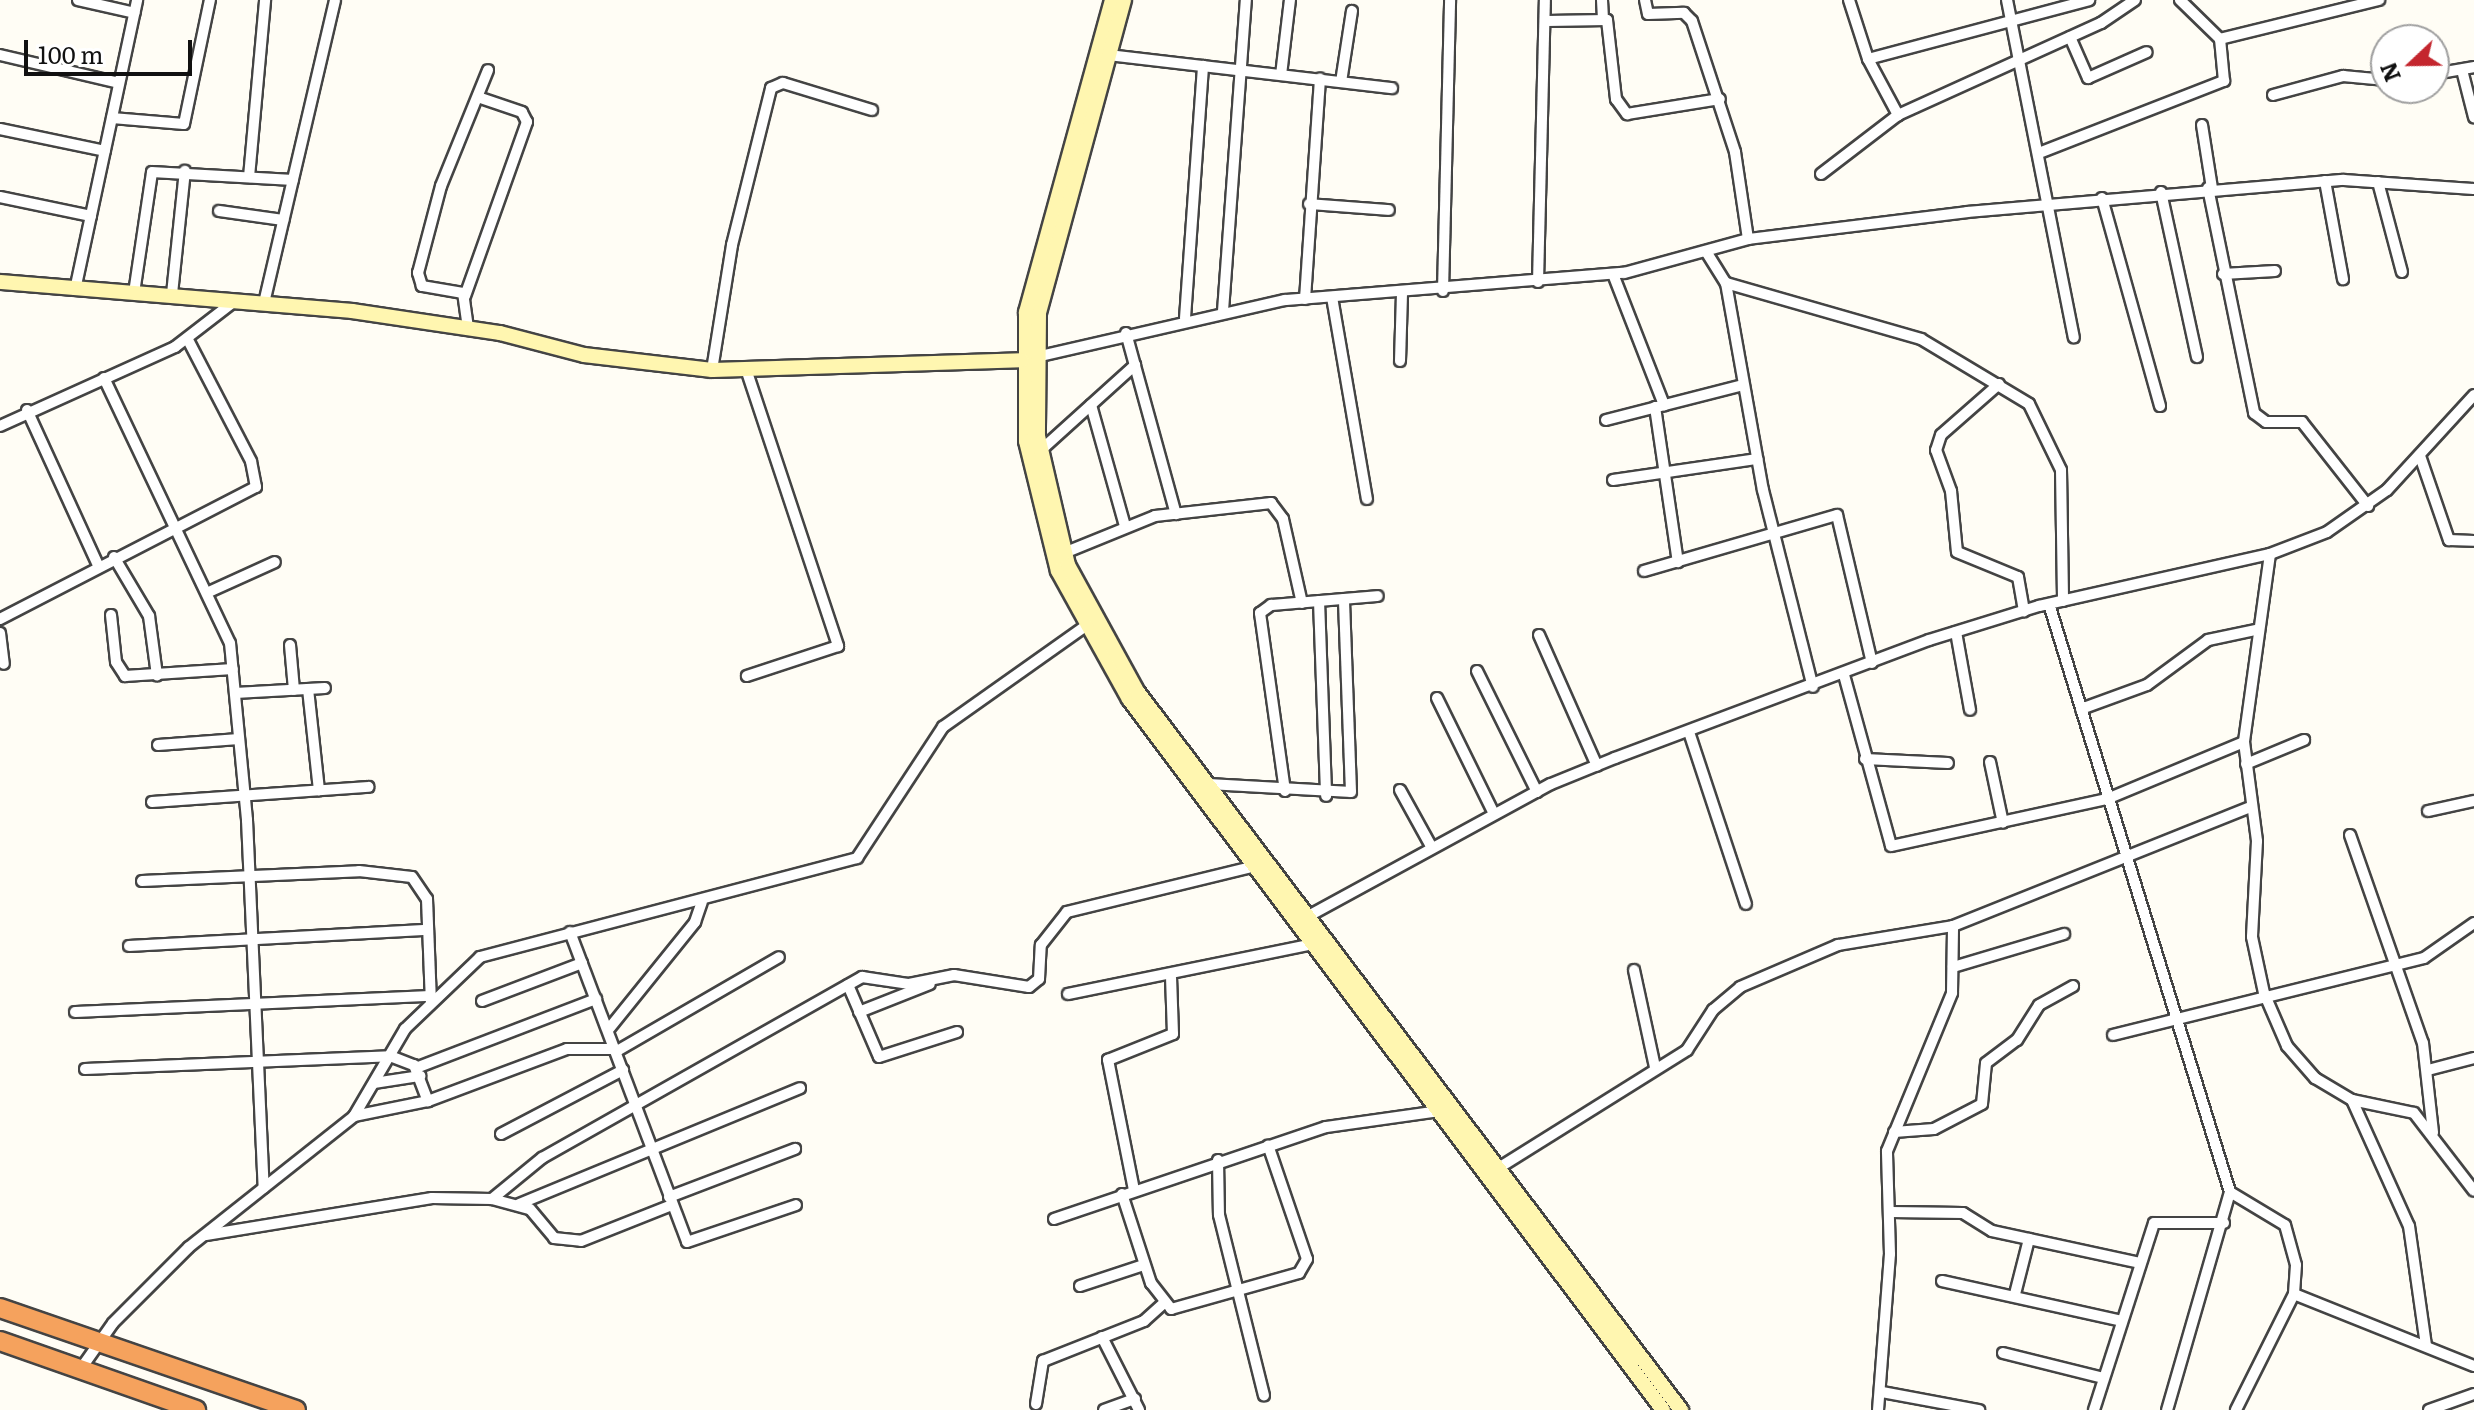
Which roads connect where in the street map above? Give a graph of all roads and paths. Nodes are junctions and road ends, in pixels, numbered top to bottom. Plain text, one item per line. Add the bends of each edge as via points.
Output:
1 (78, 0) edge
2 (137, 0) edge
3 (210, 0) edge
4 (265, 0) edge
5 (335, 0) edge
6 (1112, 0) edge
7 (1124, 0) edge
8 (1246, 0) edge
9 (1290, 0) edge
10 (1450, 0) edge
11 (1545, 0) edge
12 (1602, 0) edge
13 (1645, 0) edge
14 (2007, 0) edge
15 (2089, 0) edge
16 (2135, 0) edge
17 (2180, 0) edge
18 (2379, 0) edge
19 (1853, 1) edge
20 (2348, 4) edge
21 (1352, 11) dead end
22 (135, 13) junction
23 (1603, 17) junction
24 (2010, 18) junction
25 (1547, 21) junction
26 (2070, 37) junction
27 (2220, 39) junction
28 (2147, 52) dead end
29 (0, 55) edge
30 (1109, 55) junction
31 (1868, 59) junction
32 (2022, 60) junction
33 (1203, 66) junction
34 (2474, 67) edge
35 (488, 70) dead end
36 (2462, 70) junction
37 (1239, 71) junction
38 (2450, 72) edge
39 (1281, 75) junction
40 (1320, 79) junction
41 (2370, 79) edge
42 (1341, 82) junction
43 (119, 83) junction
44 (1392, 88) dead end
45 (2273, 95) dead end
46 (478, 97) junction
47 (1720, 99) junction
48 (872, 110) dead end
49 (1898, 115) junction
50 (2474, 117) edge
51 (112, 118) junction
52 (2202, 125) dead end
53 (0, 129) edge
54 (105, 151) junction
55 (2039, 153) junction
56 (185, 171) junction
57 (1821, 174) dead end
58 (249, 177) junction
59 (293, 180) junction
60 (2325, 181) junction
61 (2378, 182) junction
62 (2210, 188) junction
63 (2474, 189) edge
64 (2161, 192) junction
65 (0, 197) edge
66 (2102, 198) junction
67 (1309, 204) junction
68 (2049, 204) junction
69 (1389, 210) dead end
70 (219, 211) dead end
71 (91, 216) junction
72 (283, 220) junction
73 (1748, 239) junction
74 (1707, 253) junction
75 (2275, 271) dead end
76 (2402, 272) dead end
77 (1613, 274) junction
78 (2223, 274) junction
79 (2343, 279) dead end
80 (0, 282) edge
81 (1538, 282) junction
82 (1726, 283) junction
83 (75, 290) junction
84 (1443, 291) junction
85 (134, 293) junction
86 (172, 294) junction
87 (1402, 294) junction
88 (465, 296) junction
89 (1332, 297) junction
90 (1305, 299) junction
91 (236, 300) junction
92 (264, 303) junction
93 (1223, 311) junction
94 (1185, 318) junction
95 (468, 328) junction
96 (1126, 333) junction
97 (2074, 337) dead end
98 (188, 340) junction
99 (2197, 357) dead end
100 (1029, 358) junction
101 (1400, 361) dead end
102 (1135, 365) junction
103 (712, 370) junction
104 (747, 372) junction
105 (104, 378) junction
106 (1999, 384) junction
107 (1743, 385) junction
108 (2474, 395) edge
109 (1091, 405) junction
110 (1659, 406) junction
111 (2160, 406) dead end
112 (27, 410) junction
113 (1606, 420) dead end
114 (0, 426) edge
115 (1041, 450) junction
116 (2420, 456) junction
117 (1757, 459) junction
118 (1665, 472) junction
119 (1613, 480) dead end
120 (1367, 499) dead end
121 (2368, 506) junction
122 (1176, 514) junction
123 (1125, 526) junction
124 (179, 527) junction
125 (1773, 534) junction
126 (2474, 541) edge
127 (1064, 553) junction
128 (2270, 554) junction
129 (114, 557) junction
130 (275, 562) dead end
131 (1678, 562) junction
132 (98, 565) junction
133 (1644, 571) dead end
134 (211, 591) junction
135 (1378, 596) dead end
136 (1344, 599) junction
137 (1319, 601) junction
138 (2063, 601) junction
139 (1302, 603) junction
140 (2049, 604) junction
141 (2024, 611) junction
142 (111, 615) dead end
143 (0, 619) edge
144 (1084, 627) junction
145 (2256, 630) junction
146 (1956, 632) junction
147 (0, 633) edge
148 (1539, 635) dead end
149 (290, 645) dead end
150 (1872, 663) junction
151 (4, 664) dead end
152 (233, 669) junction
153 (1477, 671) dead end
154 (157, 675) junction
155 (1844, 675) junction
156 (747, 676) dead end
157 (1813, 687) junction
158 (325, 688) dead end
159 (308, 689) junction
160 (294, 690) junction
161 (235, 693) junction
162 (1437, 698) dead end
163 (2081, 709) junction
164 (1970, 710) dead end
165 (1689, 732) junction
166 (239, 739) junction
167 (2304, 740) dead end
168 (2244, 742) junction
169 (158, 745) dead end
170 (1865, 759) junction
171 (1990, 762) dead end
172 (1948, 763) dead end
173 (2246, 764) junction
174 (1597, 766) junction
175 (1209, 784) junction
176 (368, 787) dead end
177 (319, 790) junction
178 (1400, 790) dead end
179 (1285, 791) junction
180 (1537, 792) junction
181 (244, 795) junction
182 (1326, 796) junction
183 (2107, 799) junction
184 (2474, 801) edge
185 (152, 802) dead end
186 (2251, 807) junction
187 (2428, 811) dead end
188 (1494, 814) junction
189 (2003, 823) junction
190 (2350, 835) dead end
191 (1432, 848) junction
192 (2127, 862) junction
193 (1255, 866) junction
194 (249, 875) junction
195 (142, 881) dead end
196 (702, 902) junction
197 (1746, 904) dead end
198 (1303, 919) junction
199 (2474, 923) edge
200 (1953, 926) junction
201 (428, 930) junction
202 (570, 932) junction
203 (2064, 934) dead end
204 (253, 940) junction
205 (1314, 944) junction
206 (129, 946) dead end
207 (779, 957) dead end
208 (582, 963) junction
209 (2398, 965) junction
210 (1953, 967) junction
211 (1634, 970) dead end
212 (954, 975) junction
213 (1171, 978) junction
214 (848, 985) junction
215 (2073, 986) dead end
216 (2264, 993) junction
217 (1068, 994) dead end
218 (431, 999) junction
219 (596, 999) junction
220 (482, 1001) dead end
221 (255, 1002) junction
222 (75, 1012) dead end
223 (859, 1012) junction
224 (2179, 1018) junction
225 (608, 1030) junction
226 (957, 1032) dead end
227 (2113, 1035) dead end
228 (616, 1050) junction
229 (390, 1056) junction
230 (2474, 1058) edge
231 (258, 1061) junction
232 (1655, 1067) junction
233 (85, 1069) dead end
234 (623, 1070) junction
235 (2428, 1070) junction
236 (418, 1072) junction
237 (374, 1083) junction
238 (800, 1088) dead end
239 (2352, 1100) junction
240 (428, 1101) junction
241 (636, 1105) junction
242 (1440, 1111) junction
243 (354, 1116) junction
244 (1894, 1132) junction
245 (2433, 1132) junction
246 (501, 1134) dead end
247 (1268, 1145) junction
248 (795, 1149) dead end
249 (653, 1151) junction
250 (1218, 1160) junction
251 (1493, 1171) junction
252 (264, 1188) junction
253 (2474, 1188) edge
254 (1134, 1190) junction
255 (2230, 1192) junction
256 (1122, 1194) junction
257 (492, 1199) junction
258 (671, 1201) junction
259 (519, 1204) junction
260 (796, 1205) dead end
261 (1891, 1212) junction
262 (1054, 1219) dead end
263 (2224, 1223) junction
264 (204, 1236) junction
265 (2029, 1239) junction
266 (2140, 1263) junction
267 (1144, 1265) junction
268 (1942, 1281) dead end
269 (1080, 1286) dead end
270 (1237, 1291) junction
271 (2015, 1294) junction
272 (2294, 1294) junction
273 (1163, 1304) junction
274 (0, 1308) edge
275 (2122, 1321) junction
276 (1102, 1337) junction
277 (0, 1341) edge
278 (99, 1342) junction
279 (2426, 1345) junction
280 (2003, 1353) dead end
281 (2474, 1366) edge
282 (80, 1370) junction
283 (2103, 1378) junction
284 (1882, 1392) junction
285 (2474, 1394) edge
286 (1264, 1395) dead end
287 (1036, 1404) dead end
288 (1137, 1405) edge
289 (1945, 1406) edge
290 (196, 1410) edge
291 (296, 1410) edge
292 (1104, 1410) edge
293 (1663, 1410) edge
294 (1681, 1410) edge
295 (1878, 1410) edge
296 (1979, 1410) edge
297 (2094, 1410) edge
298 (2167, 1410) edge
299 (2236, 1410) edge
300 (2429, 1410) edge

1 - 22 street
2 - 22 street
3 - 51 street via 184,124
4 - 58 street
5 - 59 street
6 - 100 main road via 1038,254
7 - 30 main road
8 - 37 street
9 - 39 street
10 - 84 street
11 - 25 street
12 - 23 street
13 - 47 street via 1648,14 1690,17
14 - 24 street
15 - 24 street
16 - 26 street
17 - 27 street
18 - 20 street
19 - 31 street
20 - 27 street
21 - 42 street
22 - 43 street
23 - 25 street
23 - 47 street via 1612,31 1621,112
24 - 31 street
24 - 32 street
25 - 81 street
26 - 28 street via 2088,78
26 - 32 street
27 - 55 street via 2225,78 2217,86
29 - 43 street
30 - 33 street
30 - 100 main road via 1049,261
31 - 49 street
32 - 49 street
32 - 55 street
33 - 37 street
33 - 94 street
34 - 36 street
35 - 46 street
36 - 38 street
36 - 50 street
37 - 39 street
37 - 93 street
39 - 40 street
40 - 42 street
40 - 67 street
41 - 45 street via 2343,76
42 - 44 street
43 - 51 street
46 - 88 street via 522,112 527,122
46 - 88 street via 441,186 418,273 422,286
47 - 73 street
48 - 103 street via 783,83 771,88 732,245
49 - 57 street
51 - 54 street
52 - 62 street
53 - 54 street
54 - 71 street
55 - 68 street
56 - 58 street
56 - 85 street via 150,174
56 - 86 street
58 - 59 street
59 - 72 street
60 - 61 street
60 - 62 street
60 - 79 street
61 - 63 street
61 - 76 street
62 - 64 street
62 - 78 street
64 - 66 street
64 - 99 street
65 - 71 street
66 - 68 street
66 - 111 street
67 - 69 street
67 - 90 street
68 - 73 street
68 - 97 street
70 - 72 street
71 - 83 street
72 - 92 street
73 - 74 street
74 - 77 street
74 - 82 street
75 - 78 street
77 - 81 street
77 - 110 street
78 - 121 street via 2257,418 2302,422
80 - 83 main road
81 - 84 street
82 - 106 street via 1921,339
82 - 107 street
83 - 85 main road
84 - 87 street
85 - 86 main road
86 - 91 main road
87 - 89 street
87 - 101 street
88 - 95 street
89 - 90 street
89 - 120 street
90 - 93 street
91 - 92 main road
91 - 98 street
92 - 95 main road
93 - 94 street
94 - 96 street
95 - 103 main road via 584,355
96 - 100 street
96 - 102 street
98 - 105 street
98 - 124 street via 256,482 246,495
100 - 104 main road
100 - 115 main road
100 - 144 main road via 1037,511
102 - 109 street
102 - 122 street
103 - 104 main road
104 - 156 street via 838,646
105 - 112 street
105 - 124 street
106 - 138 street via 2041,418 2057,457 2064,490
106 - 141 street via 1941,435 1936,450 1953,502 1957,552 2018,577
107 - 110 street
107 - 117 street
108 - 116 street
109 - 115 street
109 - 123 street
110 - 113 street
110 - 118 street
112 - 114 street
112 - 132 street
115 - 127 main road
116 - 121 street
116 - 126 street via 2449,540
117 - 118 street
117 - 125 street
118 - 119 street
118 - 131 street
121 - 128 street
122 - 123 street
122 - 139 street via 1276,505
123 - 127 street
124 - 129 street
124 - 134 street
125 - 131 street
125 - 150 street via 1831,515 1842,518
125 - 157 street
127 - 175 main road via 1096,626
128 - 138 street
128 - 145 street
129 - 132 street
129 - 154 street via 149,616
130 - 134 street
131 - 133 street
132 - 143 street
134 - 152 street
135 - 136 street
136 - 137 street
136 - 182 street via 1352,789
137 - 139 street
137 - 182 street
138 - 140 street
139 - 179 street via 1266,607 1259,617
140 - 141 street
140 - 163 street
141 - 146 street
142 - 154 street via 120,674
144 - 193 main road via 1129,699
144 - 196 street via 943,727 857,858
145 - 163 street via 2208,640 2147,685
145 - 168 street
146 - 150 street
146 - 164 street
147 - 151 street
148 - 174 street
149 - 160 street
150 - 155 street
152 - 154 street
152 - 161 street
153 - 180 street
155 - 157 street
155 - 170 street
157 - 165 street
158 - 159 street
159 - 160 street
159 - 177 street
160 - 161 street
161 - 166 street
162 - 188 street
163 - 183 street
165 - 174 street
165 - 197 street
166 - 169 street
166 - 181 street
167 - 173 street
168 - 173 street
168 - 183 street
170 - 172 street
170 - 189 street via 1888,845
171 - 189 street
173 - 186 street
174 - 180 street
175 - 179 street
175 - 198 main road
176 - 177 street
177 - 181 street
178 - 191 street
179 - 182 street
180 - 188 street
181 - 185 street
181 - 194 street
183 - 189 street
183 - 192 street
184 - 187 street
186 - 192 street
186 - 216 street via 2252,937
188 - 191 street
190 - 209 street
191 - 198 street
192 - 200 street
192 - 224 street
193 - 198 main road
193 - 212 street via 1067,912 1039,949 1034,985
194 - 195 street
194 - 201 street via 359,871 412,877 425,889
194 - 204 street
196 - 202 street
196 - 225 street via 695,922
198 - 205 main road
198 - 251 main road
199 - 209 street via 2424,958
200 - 210 street
200 - 232 street via 1838,945 1740,987 1713,1010 1692,1045
201 - 204 street
201 - 218 street
202 - 208 street
202 - 218 street via 488,953
203 - 210 street
204 - 206 street
204 - 221 street
205 - 213 street
205 - 242 main road
207 - 228 street
208 - 219 street
208 - 220 street
209 - 216 street
209 - 235 street
210 - 244 street via 1951,996
211 - 232 street
212 - 214 street via 902,984 870,974
212 - 223 street
213 - 217 street
213 - 254 street via 1173,1034 1108,1060
214 - 223 street
214 - 241 street
215 - 244 street via 2039,1005 2017,1040 1986,1063 1982,1104 1934,1129
216 - 224 street
216 - 239 street via 2301,1065
218 - 221 street
218 - 229 street
219 - 225 street
219 - 236 street
221 - 222 street
221 - 231 street
223 - 226 street via 883,1057
224 - 227 street
224 - 255 street
225 - 228 street
228 - 234 street
228 - 240 street via 567,1049
229 - 231 street
229 - 236 street
229 - 237 street
230 - 235 street
231 - 233 street
231 - 252 street
232 - 251 street
234 - 241 street
234 - 246 street
235 - 245 street
236 - 237 street
236 - 240 street
237 - 243 street
238 - 249 street
239 - 245 street via 2414,1113
239 - 279 street via 2409,1226
240 - 243 street
241 - 249 street
241 - 257 street via 528,1166
242 - 247 street via 1351,1121
242 - 251 main road
243 - 252 street
244 - 261 street via 1887,1151
245 - 253 street
247 - 250 street
247 - 270 street via 1307,1264
248 - 258 street
249 - 258 street
249 - 259 street
250 - 254 street
250 - 270 street via 1219,1215
251 - 293 main road
251 - 294 main road
252 - 264 street
254 - 256 street
255 - 263 street
255 - 272 street via 2290,1230
256 - 262 street
256 - 267 street
257 - 259 street
257 - 264 street via 432,1198
258 - 259 street via 581,1241 548,1235
258 - 260 street via 692,1244
261 - 265 street via 1963,1213 1992,1231
261 - 284 street
263 - 266 street via 2158,1219
263 - 298 street
264 - 278 street
265 - 266 street
265 - 271 street
266 - 275 street
267 - 269 street
267 - 273 street
268 - 271 street
270 - 273 street via 1177,1309
270 - 286 street
271 - 275 street
272 - 279 street
272 - 299 street
273 - 276 street via 1144,1321
274 - 278 highway
275 - 283 street
276 - 287 street via 1043,1361
276 - 288 street
277 - 282 highway
278 - 282 street
278 - 291 highway
279 - 281 street
280 - 283 street
282 - 290 highway
283 - 297 street
284 - 289 street
284 - 295 street
285 - 300 street
288 - 292 street
289 - 296 street

